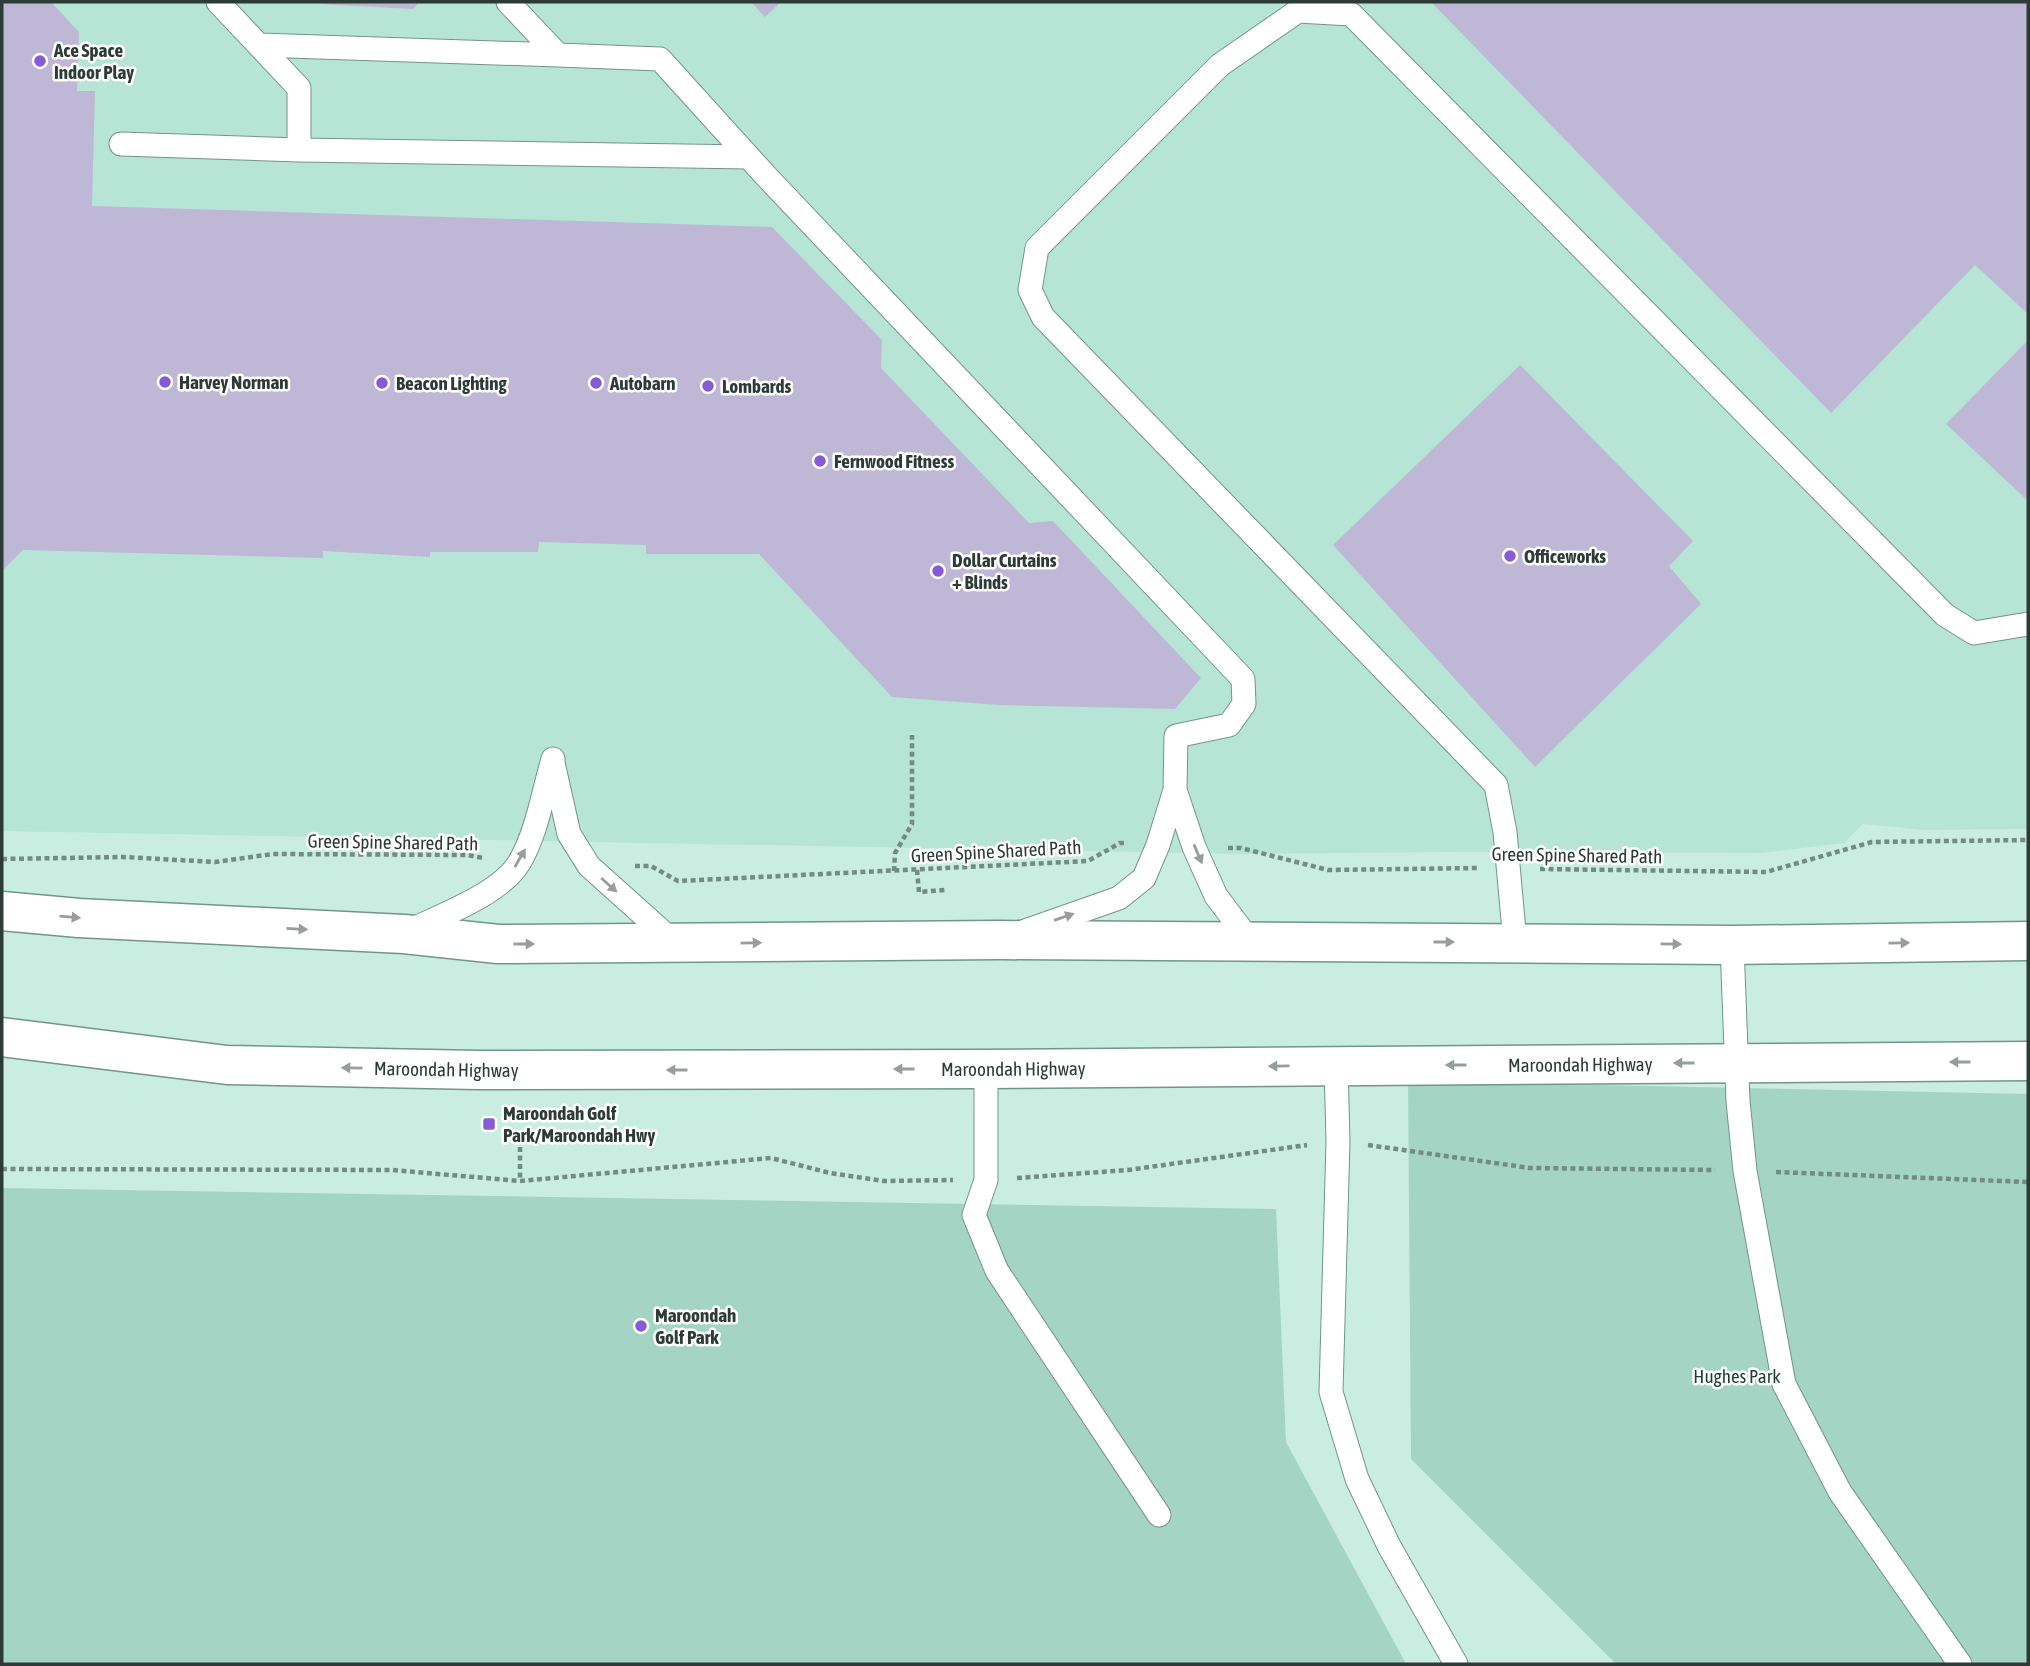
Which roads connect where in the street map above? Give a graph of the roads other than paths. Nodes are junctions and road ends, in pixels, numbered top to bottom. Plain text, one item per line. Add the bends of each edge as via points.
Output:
1 (218, 2) edge
2 (508, 2) edge
3 (260, 45) junction
4 (558, 55) junction
5 (121, 145) dead end
6 (299, 150) junction
7 (749, 157) junction
8 (2028, 624) edge
9 (1175, 790) junction
10 (2, 911) edge
11 (404, 934) junction
12 (999, 940) junction
13 (1250, 941) junction
14 (1515, 942) junction
15 (2028, 942) edge
16 (677, 944) junction
17 (1732, 945) junction
18 (2, 1037) edge
19 (2028, 1061) edge
20 (1737, 1063) junction
21 (1336, 1066) junction
22 (986, 1069) junction
23 (1159, 1515) dead end
24 (1456, 1664) edge
25 (1960, 1664) edge

1 - 3 lane
2 - 4 lane
3 - 4 lane
3 - 6 lane via 299,88
4 - 7 lane via 660,59
5 - 6 lane
6 - 7 lane
7 - 9 lane via 1242,678 1244,704 1229,724 1176,736
8 - 14 lane via 1974,633 1945,615 1351,14 1298,11 1220,65 1037,248 1030,290 1043,317 1496,785
12 -> 9 lane via 1119,898 1144,878
9 -> 13 lane via 1216,896
10 -> 11 highway
11 -> 16 highway via 498,944
11 -> 16 lane via 490,890 518,864 528,845 552,760 569,834 589,866
12 - 13 highway
16 -> 12 highway
13 -> 14 highway
14 -> 17 highway
17 -> 15 highway
17 - 20 lane
22 -> 18 highway, Maroondah Highway via 478,1070 227,1065
19 -> 20 highway, Maroondah Highway
20 -> 21 highway, Maroondah Highway
20 - 25 lane via 1745,1171 1784,1384 1840,1492
21 -> 22 highway, Maroondah Highway
21 - 24 lane via 1331,1392 1357,1479
22 - 23 lane via 986,1180 974,1215 997,1271

